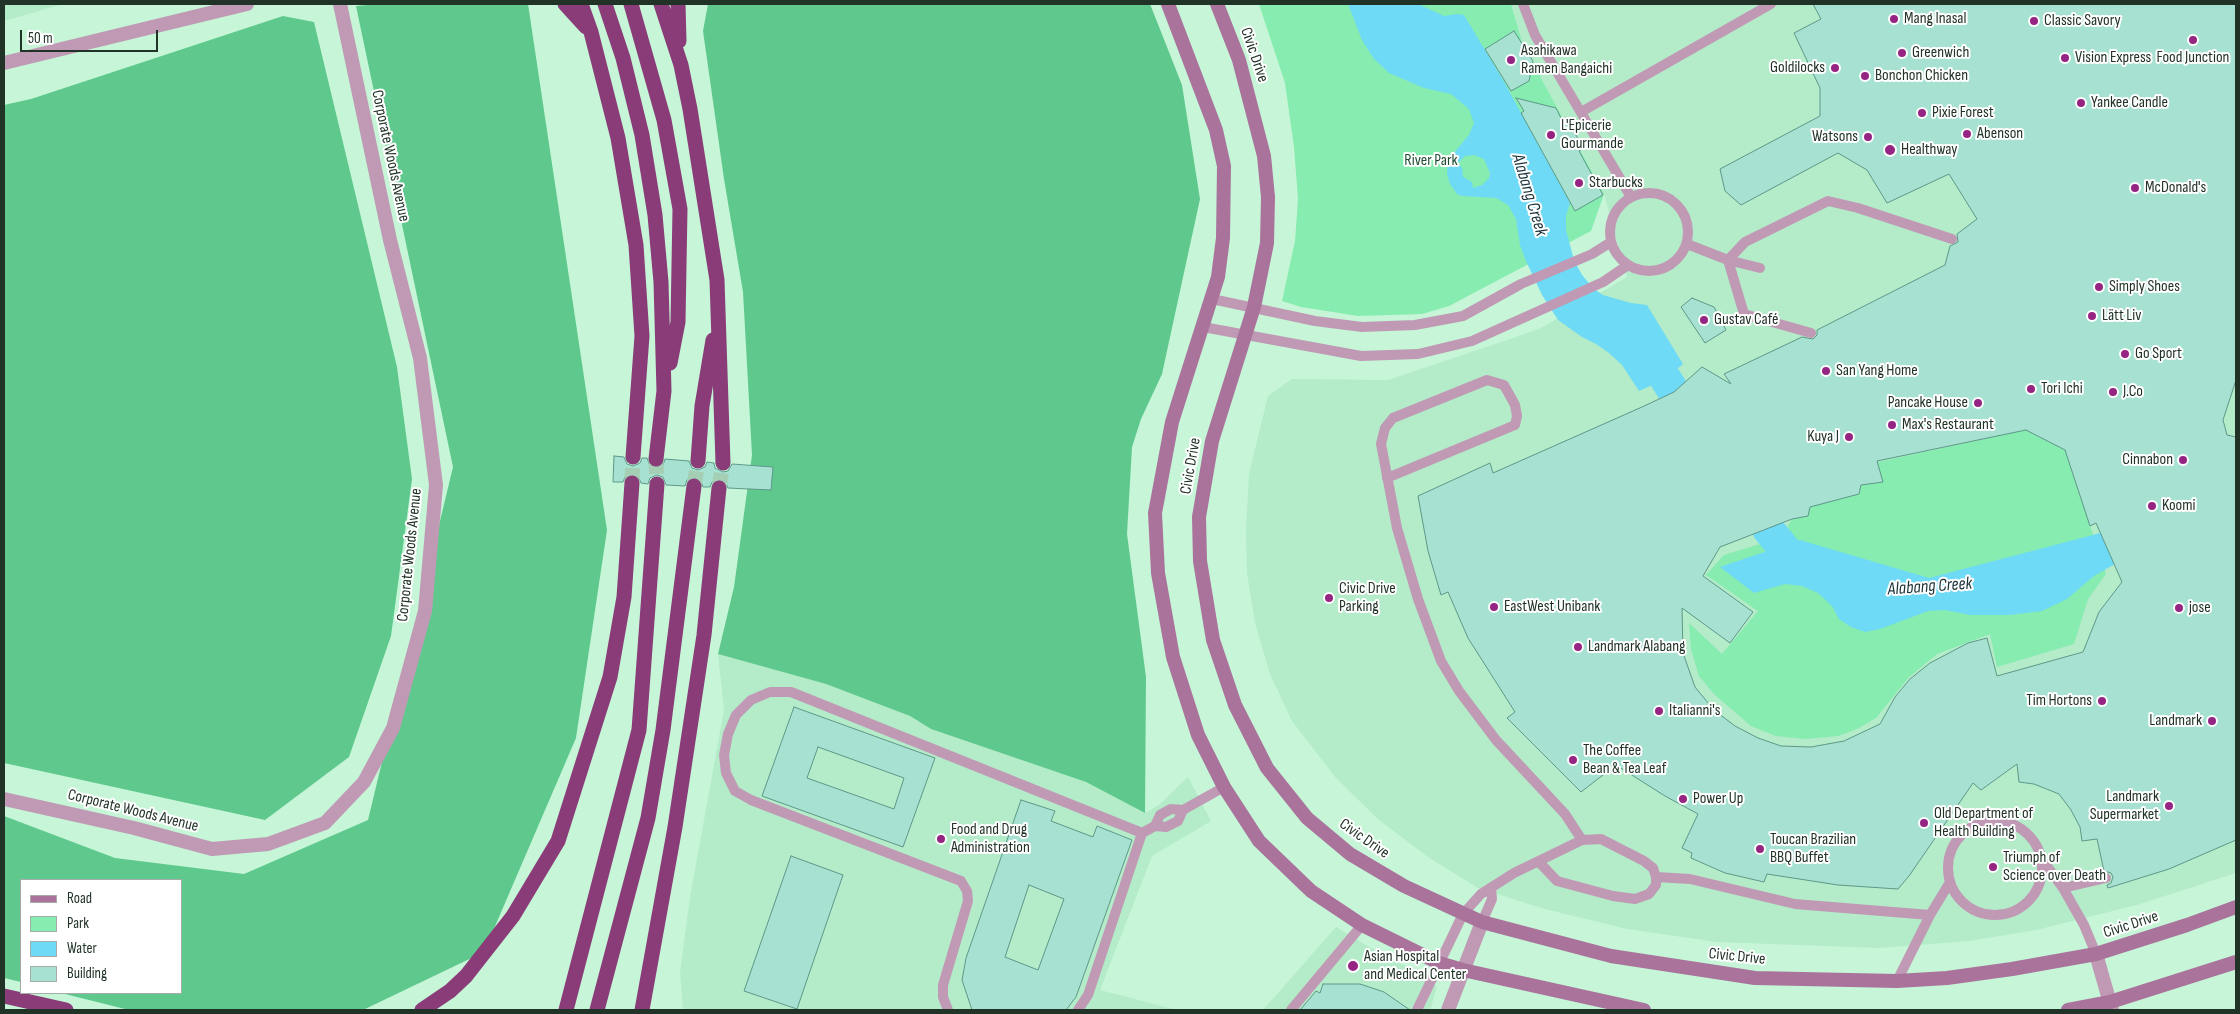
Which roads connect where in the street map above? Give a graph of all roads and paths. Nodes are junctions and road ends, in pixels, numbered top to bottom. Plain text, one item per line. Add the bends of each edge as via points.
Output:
1 (247, 4) edge
2 (340, 4) edge
3 (565, 4) edge
4 (581, 4) edge
5 (605, 4) edge
6 (631, 4) edge
7 (661, 4) edge
8 (678, 4) edge
9 (1168, 4) edge
10 (1216, 4) edge
11 (1523, 4) edge
12 (1771, 4) edge
13 (591, 32) junction
14 (4, 63) edge
15 (681, 65) junction
16 (1581, 112) junction
17 (1631, 197) junction
18 (1952, 239) dead end
19 (1611, 242) junction
20 (1687, 244) junction
21 (1728, 260) junction
22 (1628, 265) junction
23 (1760, 268) dead end
24 (1212, 299) junction
25 (719, 306) junction
26 (1254, 307) junction
27 (1203, 327) junction
28 (1811, 333) dead end
29 (1245, 334) junction
30 (664, 391) junction
31 (633, 457) tunnel mouth
32 (656, 459) tunnel mouth
33 (698, 462) tunnel mouth
34 (723, 463) tunnel mouth
35 (1387, 478) junction
36 (632, 483) tunnel mouth
37 (657, 484) tunnel mouth
38 (694, 486) tunnel mouth
39 (719, 488) tunnel mouth
40 (1224, 787) junction
41 (4, 799) edge
42 (1142, 833) junction
43 (1582, 840) junction
44 (2040, 857) junction
45 (1539, 862) junction
46 (1656, 877) junction
47 (2106, 878) dead end
48 (1950, 882) junction
49 (1491, 888) junction
50 (2063, 888) junction
51 (2236, 907) edge
52 (1463, 914) junction
53 (1930, 915) junction
54 (1482, 922) junction
55 (1362, 925) junction
56 (2096, 954) junction
57 (2236, 962) edge
58 (1439, 963) junction
59 (1463, 970) junction
60 (1897, 981) junction
61 (4, 996) edge
62 (2111, 1006) edge
63 (66, 1010) edge
64 (422, 1010) edge
65 (566, 1010) edge
66 (597, 1010) edge
67 (642, 1010) edge
68 (948, 1010) edge
69 (1078, 1010) edge
70 (1291, 1010) edge
71 (1417, 1010) edge
72 (1448, 1010) edge
73 (1644, 1010) edge
74 (2068, 1010) edge

1 - 14 street
2 - 41 street, Corporate Woods Avenue via 390,240 420,358 436,485 425,611 393,728 364,782 325,823 268,844 212,849
3 - 13 highway
4 - 13 highway
5 - 30 highway via 623,58 642,135 655,215 661,282
6 - 30 highway via 664,120 680,209 678,322
7 - 15 highway
8 - 15 highway
9 - 24 main road, Civic Drive via 1216,130 1224,166 1223,238
10 - 26 main road, Civic Drive via 1239,60 1264,156 1268,197 1267,243
11 - 16 lane via 1535,35
12 - 16 lane
13 - 31 highway via 618,138 636,245 642,336
15 - 25 highway via 704,190
16 - 17 lane
17 - 19 lane via 1618,208 1611,224
17 - 20 lane via 1649,192 1666,196 1680,207 1687,223
18 - 21 lane via 1828,201 1745,242
19 - 22 lane via 1617,255
19 - 26 lane via 1592,254 1521,284 1463,316 1414,325 1362,327
20 - 21 lane
20 - 22 lane via 1680,257 1655,271
21 - 23 lane
21 - 28 lane via 1744,314
22 - 29 lane via 1603,282 1472,341 1418,354 1361,356
24 - 26 lane
24 - 27 main road, Civic Drive
25 - 33 highway via 702,406
25 - 34 highway
26 - 29 main road, Civic Drive
27 - 29 lane
27 - 40 main road, Civic Drive via 1172,422 1154,513 1158,573 1172,658 1198,735
29 - 52 main road, Civic Drive via 1212,442 1199,517 1200,561 1213,640 1235,705 1267,768 1307,818 1350,854 1404,886
30 - 32 highway
35 - 35 lane via 1381,444 1385,428 1393,418 1487,380 1504,385 1515,406 1515,425
35 - 43 lane via 1402,546 1441,661 1496,740 1565,814
36 - 64 highway via 624,597 610,677 558,841 513,916 466,976
37 - 65 highway via 639,730
38 - 66 highway via 663,730 648,818
39 - 67 highway via 704,636 675,827
40 - 42 lane via 1183,810 1171,809 1160,815 1155,826
40 - 55 main road, Civic Drive via 1259,841 1311,891
42 - 68 lane via 790,692 770,692 751,700 736,715 724,755 726,773 735,791 961,881 968,901 943,985
42 - 69 lane via 1088,995
43 - 45 lane
43 - 46 lane via 1601,839 1644,861 1653,868
44 - 48 lane via 2041,873 2037,888 2028,902 2015,911 1983,914 1968,907
44 - 48 lane via 2034,843 2012,824 1982,822 1958,838 1951,851 1948,866
44 - 50 lane
45 - 46 lane via 1557,881 1635,899 1649,894 1656,885
45 - 49 lane
46 - 53 lane via 1690,879 1795,904
47 - 50 lane
48 - 53 lane
49 - 52 lane
49 - 54 lane via 1492,899
50 - 56 lane
51 - 56 main road, Civic Drive
52 - 54 main road, Civic Drive
52 - 58 lane
53 - 60 lane
54 - 59 street
54 - 60 main road, Civic Drive via 1611,956 1678,968 1755,978
55 - 58 main road, Civic Drive
55 - 70 lane
56 - 60 main road, Civic Drive via 1947,978
56 - 62 street
57 - 62 main road
58 - 59 main road, Civic Drive
58 - 71 lane
59 - 72 street
59 - 73 main road, Civic Drive
61 - 63 highway
62 - 74 main road

